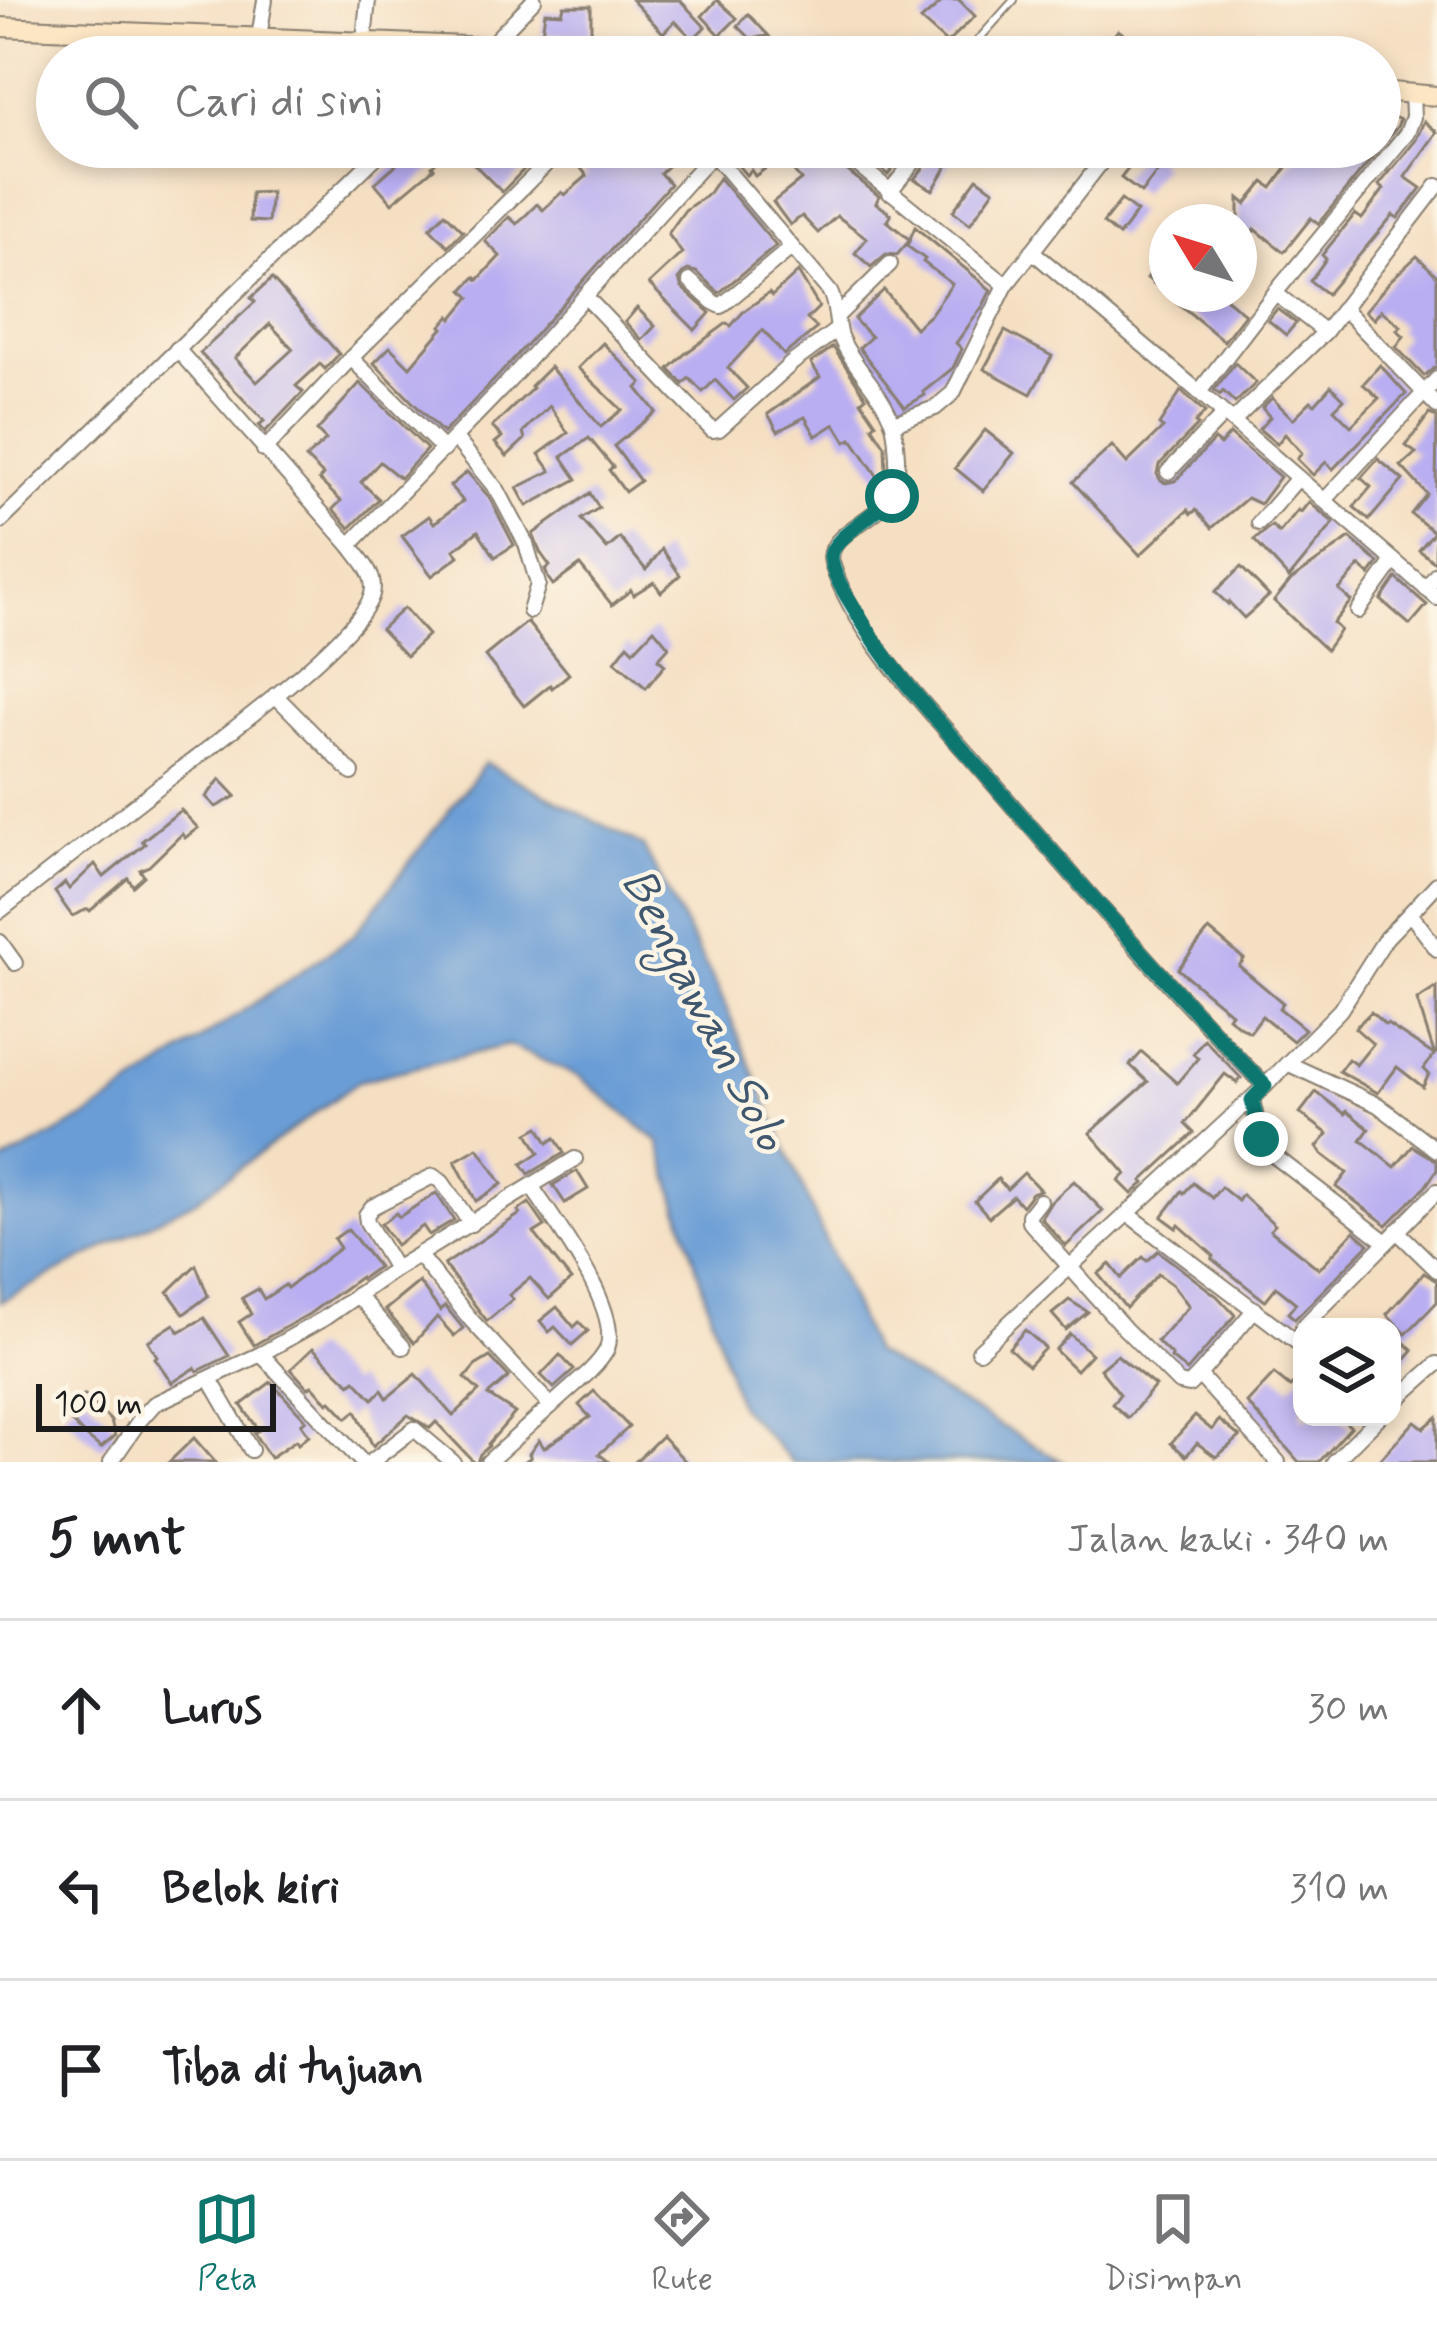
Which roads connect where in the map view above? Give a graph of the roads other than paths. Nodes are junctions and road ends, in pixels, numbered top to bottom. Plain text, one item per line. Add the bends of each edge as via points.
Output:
1 (265, 0) edge
2 (368, 0) edge
3 (534, 0) edge
4 (1014, 0) edge
5 (0, 27) edge
6 (234, 36) edge
7 (260, 36) edge
8 (364, 36) edge
9 (499, 36) edge
10 (982, 36) edge
11 (1401, 93) edge
12 (1412, 94) junction
13 (1437, 96) edge
14 (1401, 140) edge
15 (364, 168) edge
16 (542, 168) edge
17 (701, 168) edge
18 (729, 168) edge
19 (860, 168) edge
20 (909, 168) edge
21 (1097, 168) edge
22 (1378, 168) edge
23 (1437, 186) edge
24 (889, 193) junction
25 (791, 248) junction
26 (1032, 251) junction
27 (890, 264) dead end
28 (690, 281) dead end
29 (1006, 285) junction
30 (1275, 293) junction
31 (586, 297) junction
32 (1345, 310) junction
33 (838, 322) junction
34 (1325, 332) junction
35 (177, 349) junction
36 (351, 358) junction
37 (1437, 379) edge
38 (1198, 392) junction
39 (1424, 393) junction
40 (1437, 406) edge
41 (1228, 418) junction
42 (893, 423) junction
43 (449, 444) junction
44 (264, 449) junction
45 (1168, 472) dead end
46 (1298, 478) junction
47 (1325, 500) junction
48 (0, 522) edge
49 (1259, 523) dead end
50 (350, 545) junction
51 (1394, 561) junction
52 (1437, 574) edge
53 (1432, 593) edge
54 (530, 611) dead end
55 (1358, 611) dead end
56 (275, 695) junction
57 (352, 773) dead end
58 (1437, 884) edge
59 (0, 911) edge
60 (1410, 913) junction
61 (0, 942) edge
62 (1437, 949) edge
63 (15, 963) dead end
64 (1289, 1064) junction
65 (1265, 1086) junction
66 (1252, 1100) junction
67 (1437, 1150) edge
68 (575, 1159) dead end
69 (532, 1187) junction
70 (1437, 1191) edge
71 (1040, 1201) dead end
72 (1128, 1214) junction
73 (471, 1224) junction
74 (1391, 1237) junction
75 (419, 1256) junction
76 (1071, 1267) junction
77 (394, 1269) junction
78 (1437, 1270) edge
79 (357, 1295) junction
80 (1255, 1309) junction
81 (1316, 1318) edge
82 (1293, 1331) edge
83 (403, 1347) dead end
84 (980, 1351) dead end
85 (261, 1354) junction
86 (1437, 1364) edge
87 (1199, 1375) junction
88 (210, 1379) junction
89 (1401, 1397) edge
90 (551, 1406) junction
91 (1370, 1426) edge
92 (251, 1450) dead end
93 (111, 1462) edge
94 (366, 1462) edge
95 (452, 1462) edge
96 (488, 1462) edge
97 (1278, 1462) edge
98 (1334, 1462) edge

1 - 7 street
2 - 8 street
3 - 9 street
4 - 10 lane
5 - 6 street
11 - 12 street
12 - 13 street
12 - 14 street via 1413,117
15 - 35 street
16 - 36 street
17 - 31 street
18 - 25 street
19 - 24 street
20 - 24 street
21 - 26 street
22 - 30 street
23 - 32 street
24 - 29 street
25 - 28 street via 721,306
25 - 33 street via 830,292
26 - 29 street
26 - 38 street
27 - 33 street
29 - 42 street via 953,393
30 - 34 street
30 - 38 street
31 - 33 street via 714,430
31 - 43 street
32 - 34 street
32 - 39 street
33 - 42 street
34 - 41 street
35 - 44 street
35 - 48 street
36 - 43 street
36 - 44 street
37 - 39 street
38 - 41 street
39 - 40 street
39 - 47 street
41 - 45 street
41 - 46 street
42 - 65 street via 896,490 831,550 842,588 929,709
43 - 50 street
43 - 54 street via 508,506 538,584
44 - 50 street
46 - 47 street
46 - 49 street
47 - 51 street
50 - 56 street via 373,582 369,601
51 - 53 street
51 - 55 street
52 - 53 street
56 - 57 street
56 - 59 street
58 - 60 street
60 - 62 street
60 - 64 street via 1340,1010
61 - 63 street
64 - 65 street
64 - 67 street via 1378,1105
65 - 66 street
66 - 72 street
66 - 74 street via 1268,1151
68 - 69 street
69 - 73 street
69 - 90 street via 597,1291 609,1340 595,1366
70 - 74 street
71 - 76 street via 1029,1222
72 - 76 street
72 - 80 street
73 - 75 street
73 - 77 street via 434,1176 372,1207 367,1222
74 - 78 street
74 - 81 street
75 - 77 street
75 - 90 street
76 - 84 street
76 - 87 street via 1177,1382 1186,1386
77 - 79 street
79 - 83 street
79 - 85 street
80 - 82 street
80 - 87 street
85 - 88 street
85 - 94 street
86 - 89 street
87 - 97 street
88 - 92 street
88 - 93 street via 149,1408
90 - 96 street
91 - 98 street
94 - 95 street via 414,1429

